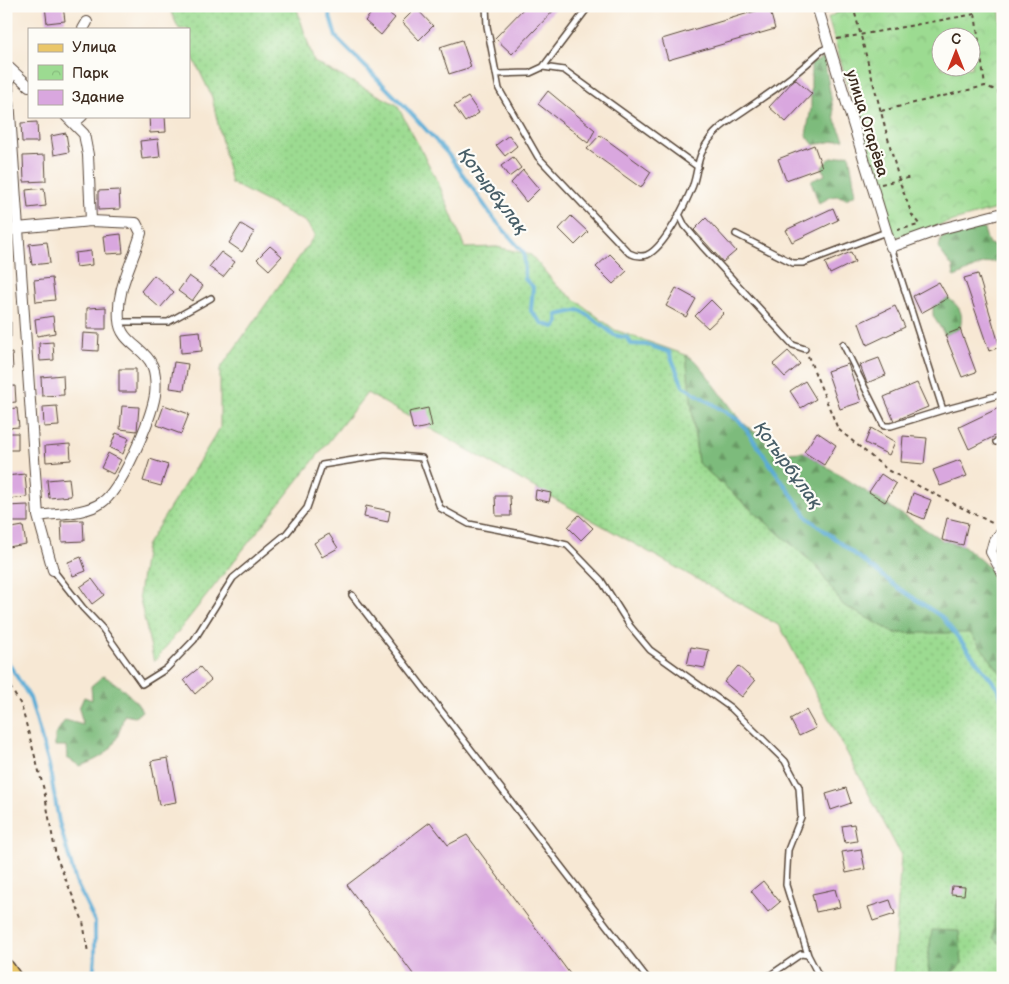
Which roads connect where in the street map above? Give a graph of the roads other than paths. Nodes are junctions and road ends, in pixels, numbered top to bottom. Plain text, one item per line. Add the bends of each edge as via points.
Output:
1 (486, 6) edge
2 (589, 6) edge
3 (840, 6) edge
4 (818, 8) edge
5 (834, 43) junction
6 (543, 67) junction
7 (9, 68) edge
8 (496, 74) junction
9 (28, 85) edge
10 (74, 118) edge
11 (698, 167) junction
12 (1003, 213) edge
13 (679, 214) junction
14 (91, 221) junction
15 (17, 228) junction
16 (6, 232) edge
17 (886, 232) junction
18 (736, 234) dead end
19 (891, 248) junction
20 (211, 298) dead end
21 (119, 322) junction
22 (843, 344) dead end
23 (805, 349) road end
24 (1003, 394) edge
25 (943, 410) junction
26 (1003, 440) edge
27 (996, 442) dead end
28 (38, 516) junction
29 (1003, 531) edge
30 (53, 570) joint
31 (1003, 574) edge
32 (352, 595) dead end
33 (808, 955) junction
34 (6, 968) edge
35 (13, 978) edge
36 (647, 978) edge
37 (766, 978) edge
38 (820, 978) edge

1 - 8 lane
2 - 6 lane
3 - 4 lane
4 - 5 street, улица Огарёва
5 - 11 lane via 759,101 724,123 711,136 701,153
5 - 17 street, улица Огарёва
6 - 8 lane via 530,73
6 - 11 lane via 564,70
7 - 9 street
7 - 15 street
8 - 13 lane via 499,89 538,157 629,254 646,255 656,249
10 - 14 street via 84,134 88,155
11 - 13 lane
12 - 19 street via 941,228
13 - 23 lane via 702,246 793,344
14 - 15 street
14 - 21 street via 136,223 141,233 119,293
15 - 16 street
15 - 28 street
17 - 18 lane via 803,263 793,263
17 - 19 street, улица Огарёва
19 - 25 lane
20 - 21 lane via 168,322
21 - 28 street via 124,335 152,364 155,377 155,396 140,440 114,491 104,502 94,508
22 - 25 lane via 884,426
24 - 25 lane
26 - 27 lane
28 - 30 street
29 - 31 street via 994,541 991,552
30 - 33 lane via 102,628 142,684 166,669 194,640 233,578 286,534 307,508 322,465 385,455 422,458 440,508 469,524 566,545 601,580 630,626 650,650 732,708 785,761 799,787 801,817 788,850 786,885
32 - 36 lane
33 - 37 lane via 801,954
33 - 38 lane
34 - 35 main road

